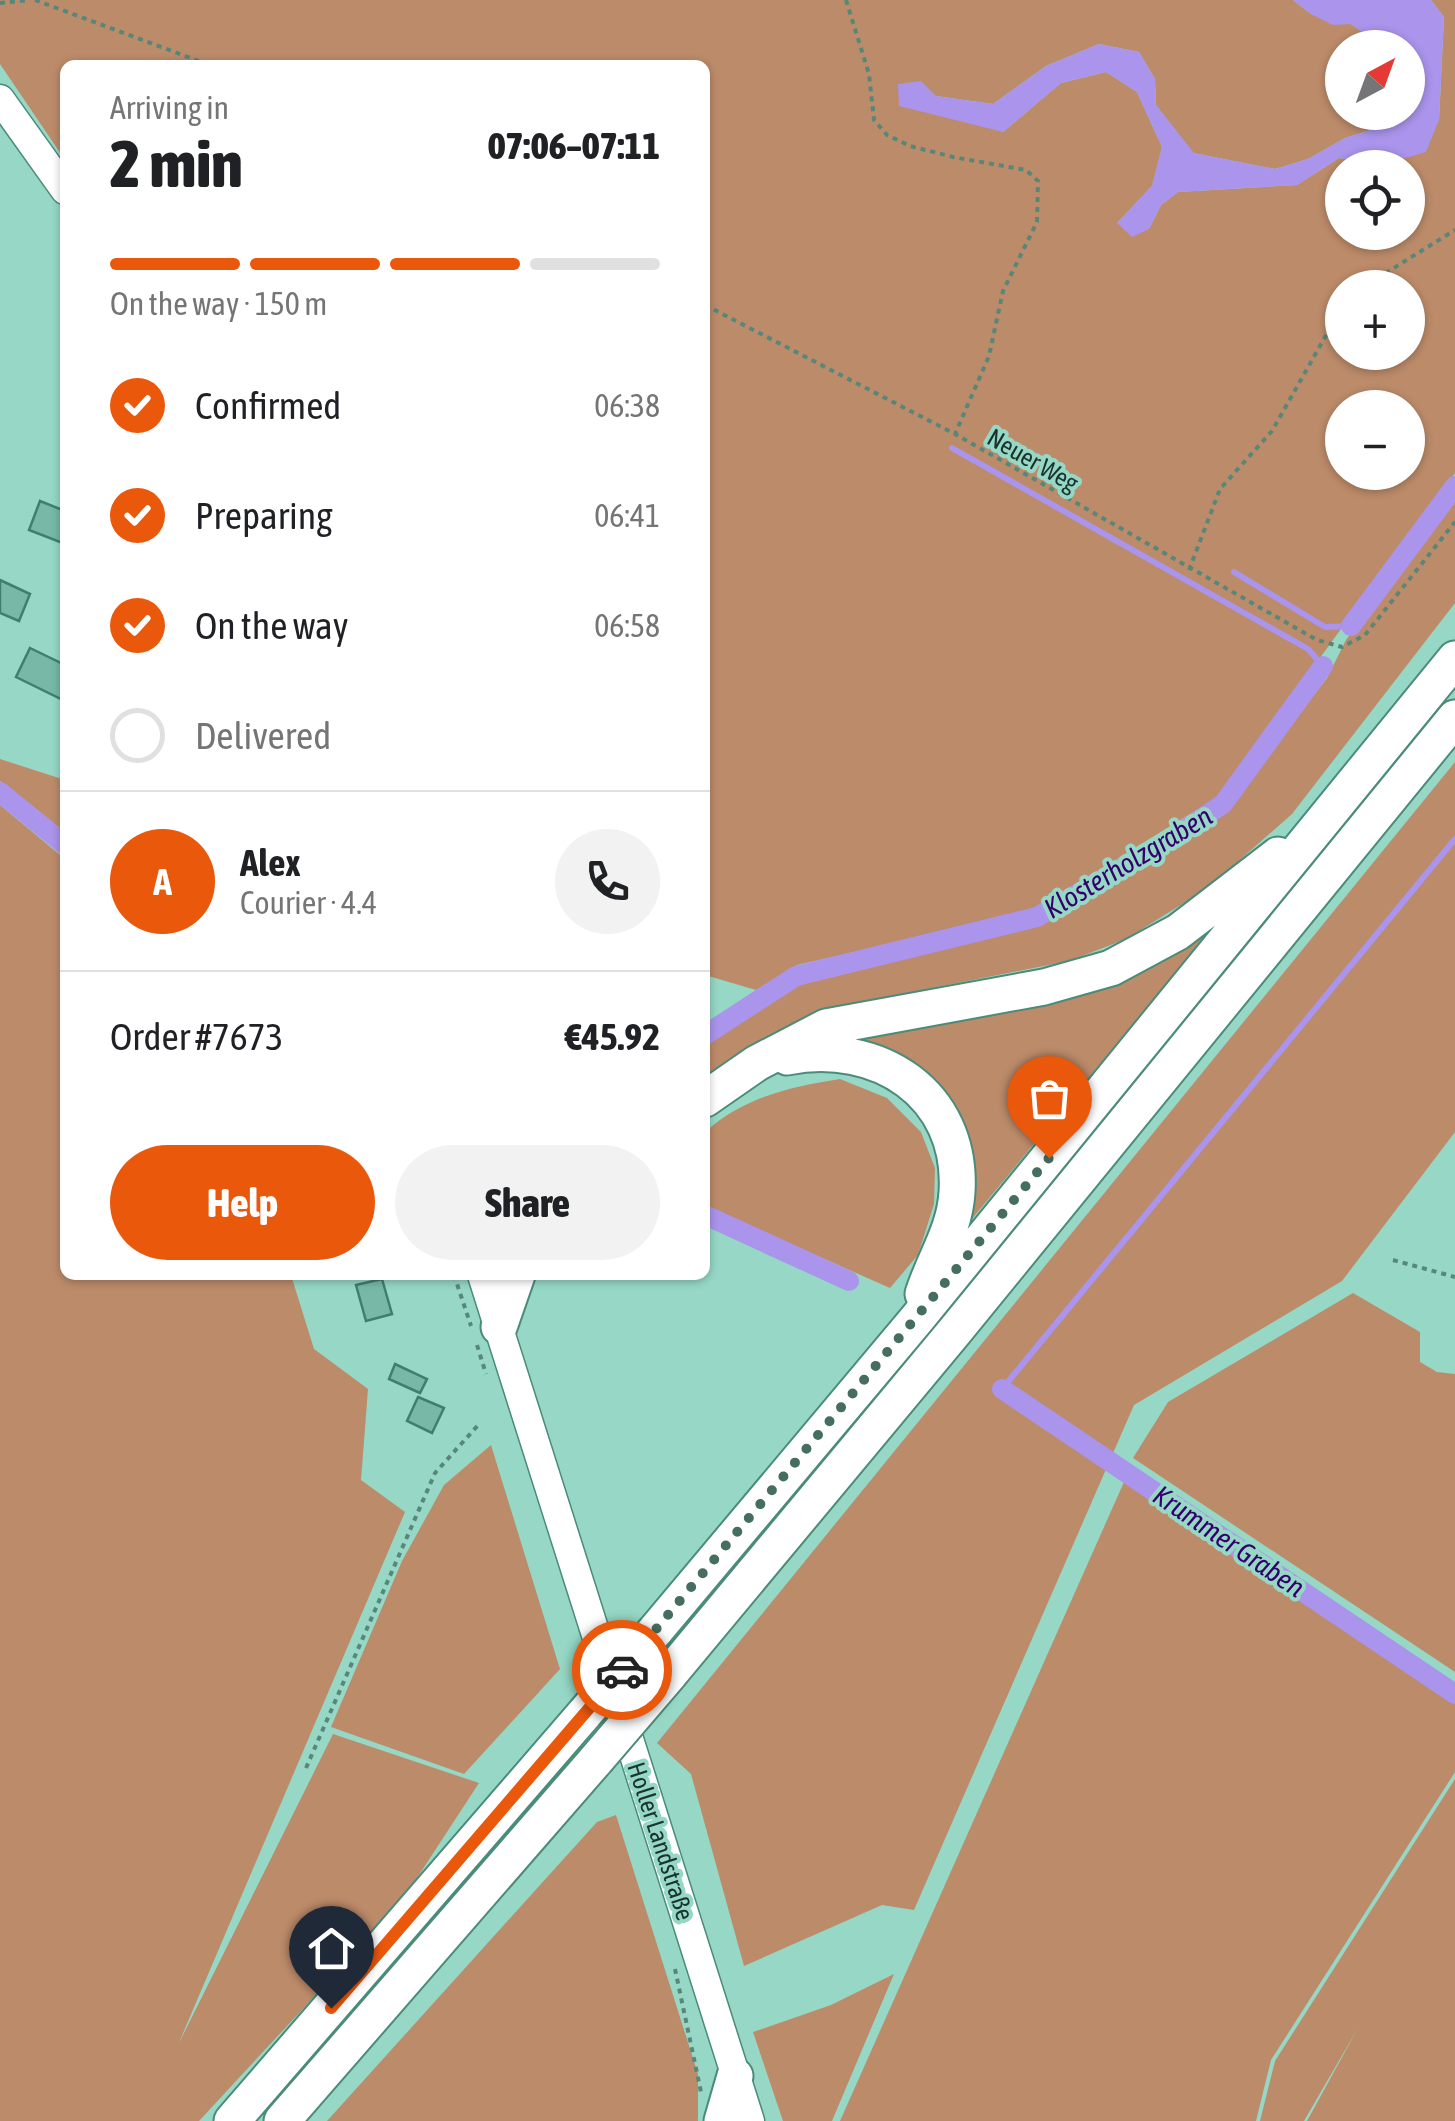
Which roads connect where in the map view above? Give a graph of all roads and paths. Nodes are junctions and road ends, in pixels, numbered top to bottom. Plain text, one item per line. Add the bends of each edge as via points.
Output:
1 (32, 0) edge
2 (846, 0) edge
3 (0, 3) edge
4 (195, 60) edge
5 (0, 99) edge
6 (60, 183) edge
7 (1455, 230) edge
8 (1390, 270) edge
9 (710, 307) edge
10 (1325, 337) edge
11 (954, 434) junction
12 (1455, 522) edge
13 (1188, 570) junction
14 (1455, 660) edge
15 (1455, 718) edge
16 (1317, 831) junction
17 (757, 1063) junction
18 (710, 1096) edge
19 (1393, 1260) dead end
20 (1455, 1278) edge
21 (484, 1280) edge
22 (515, 1280) edge
23 (916, 1320) junction
24 (499, 1328) junction
25 (480, 1423) dead end
26 (306, 1768) dead end
27 (736, 2076) junction
28 (318, 2079) junction
29 (232, 2121) edge
30 (282, 2121) edge
31 (307, 2121) edge
32 (722, 2121) edge
33 (750, 2121) edge

1 - 3 path
1 - 4 path
2 - 11 path via 869,74 874,120 887,135 1026,170 1038,181 1036,222 1003,291 989,356
5 - 6 main road
7 - 8 path
9 - 11 path, Neuer Weg
10 - 13 path via 1272,432 1220,489
11 - 13 path, Neuer Weg
12 - 13 path, Neuer Weg via 1366,636 1342,647
14 - 16 highway
15 - 28 highway, bridge via 668,1676
16 - 17 highway via 1178,932 1111,968 826,1028
16 - 23 highway
17 - 18 highway
17 - 23 highway via 816,1051 871,1059 929,1100 951,1147 958,1190
19 - 20 path
21 - 24 main road, Holler Landstraße
22 - 24 highway
23 - 29 highway, bridge
24 - 27 main road, Holler Landstraße
25 - 26 path via 435,1473
27 - 32 highway
27 - 33 main road, Holler Landstraße
28 - 30 highway
28 - 31 highway

